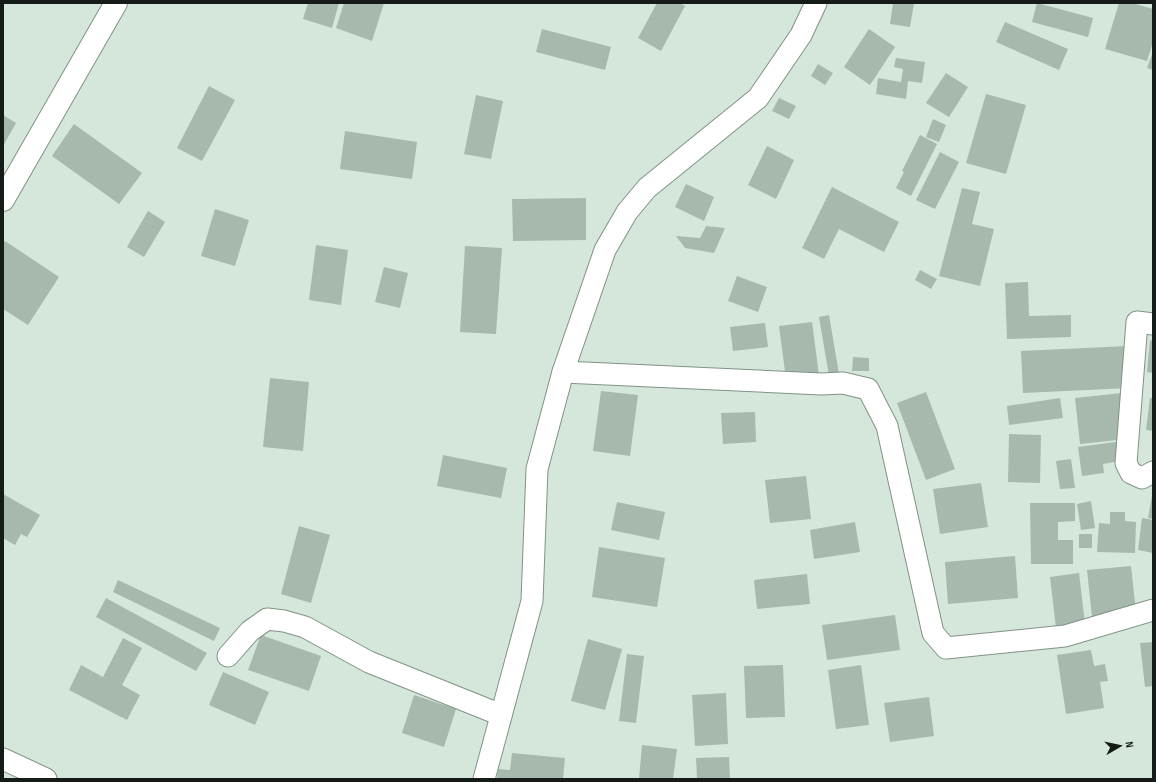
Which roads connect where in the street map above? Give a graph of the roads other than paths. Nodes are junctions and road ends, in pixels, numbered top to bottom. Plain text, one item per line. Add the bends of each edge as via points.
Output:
1 (116, 3) edge
2 (816, 3) edge
3 (3, 200) edge
4 (1153, 324) edge
5 (564, 372) junction
6 (1153, 472) edge
7 (1153, 610) edge
8 (228, 656) dead end
9 (501, 715) junction
10 (3, 760) edge
11 (46, 779) edge
12 (484, 779) edge

1 - 3 street
2 - 5 street via 801,35 758,98 647,188 627,212 605,250
4 - 6 street via 1137,322 1126,463 1131,473 1142,478
5 - 7 street via 843,383 868,389 887,426 933,633 946,648 1065,636
5 - 9 street via 537,469 532,601
8 - 9 street via 250,631 267,619 284,621 305,627 369,662
9 - 12 street
10 - 11 street

